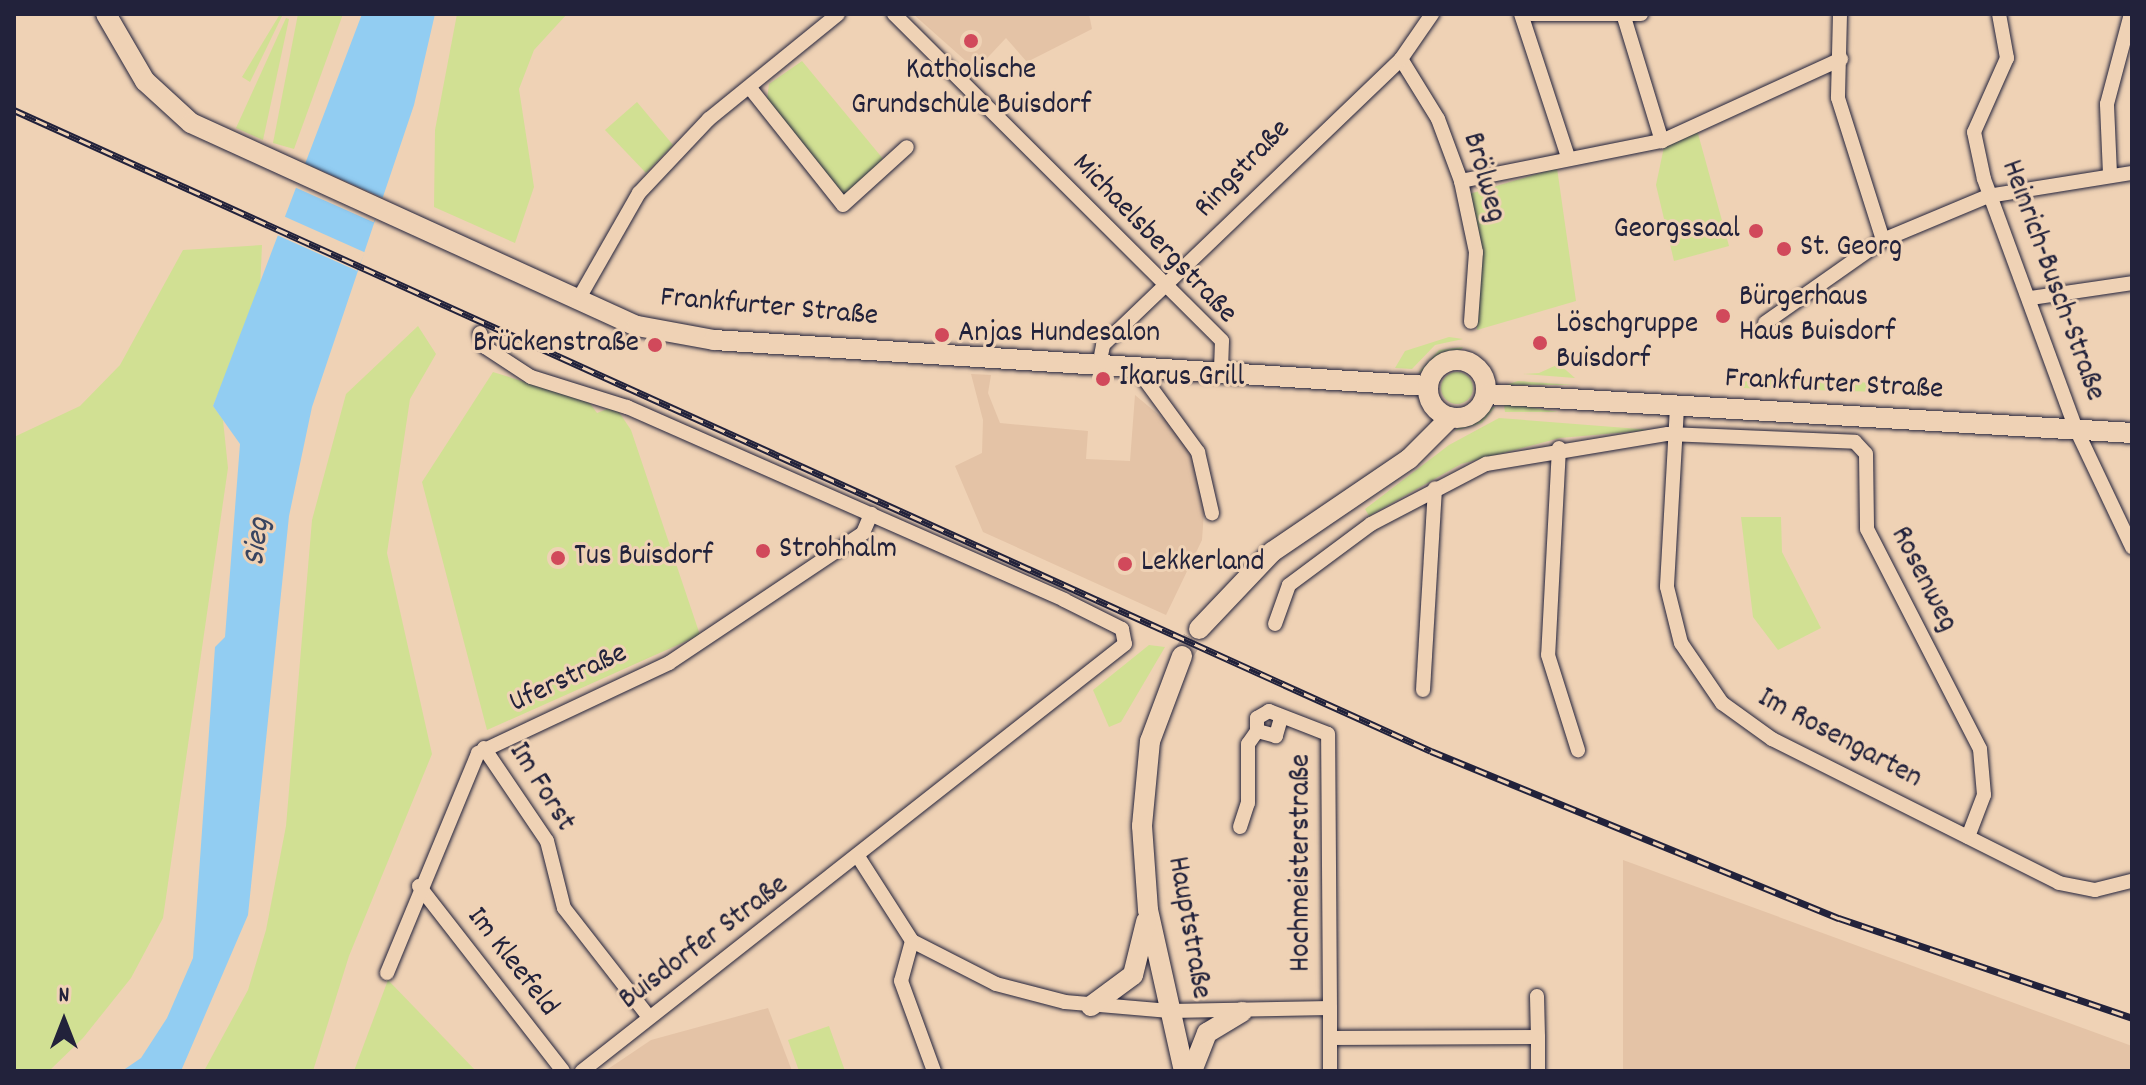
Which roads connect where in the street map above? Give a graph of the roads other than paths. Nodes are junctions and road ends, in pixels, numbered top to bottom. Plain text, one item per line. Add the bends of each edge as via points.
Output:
1 (106, 14) edge
2 (838, 14) edge
3 (894, 14) edge
4 (1432, 14) edge
5 (1521, 14) edge
6 (1531, 14) edge
7 (1641, 14) edge
8 (1840, 14) edge
9 (1999, 14) edge
10 (1624, 17) junction
11 (2131, 20) edge
12 (1401, 59) junction
13 (1841, 59) junction
14 (750, 88) junction
15 (1662, 141) junction
16 (907, 147) dead end
17 (1567, 154) junction
18 (2132, 173) edge
19 (2110, 174) junction
20 (1461, 181) junction
21 (1988, 196) junction
22 (1883, 240) junction
23 (2132, 283) edge
24 (1167, 286) junction
25 (2031, 298) junction
26 (578, 300) junction
27 (1471, 322) dead end
28 (1765, 323) dead end
29 (480, 333) dead end
30 (1099, 366) junction
31 (1138, 370) junction
32 (1221, 373) junction
33 (1428, 386) junction
34 (1486, 394) junction
35 (1677, 407) junction
36 (1451, 417) junction
37 (2076, 429) junction
38 (2132, 433) edge
39 (1675, 434) junction
40 (1559, 448) junction
41 (1435, 488) junction
42 (1212, 513) dead end
43 (871, 514) junction
44 (2132, 547) edge
45 (1275, 624) dead end
46 (1199, 629) tunnel mouth
47 (1182, 656) tunnel mouth
48 (1423, 690) dead end
49 (1343, 728) dead end
50 (1328, 734) junction
51 (484, 748) junction
52 (1578, 750) dead end
53 (1240, 827) dead end
54 (1968, 837) junction
55 (859, 858) junction
56 (2132, 881) edge
57 (419, 886) junction
58 (1148, 910) junction
59 (912, 941) junction
60 (387, 973) dead end
61 (1537, 996) dead end
62 (1091, 1006) junction
63 (1330, 1008) junction
64 (1170, 1011) junction
65 (1242, 1012) junction
66 (649, 1017) junction
67 (1538, 1037) junction
68 (1330, 1038) junction
69 (563, 1071) edge
70 (582, 1071) edge
71 (934, 1071) edge
72 (1184, 1071) edge
73 (1192, 1071) edge
74 (1330, 1071) edge
75 (1538, 1071) edge

1 - 26 main road, Frankfurter Straße via 165,102 248,151
2 - 14 street
3 - 24 street, Michaelsbergstraße
4 - 12 street, Ringstraße
5 - 17 street
6 - 10 street
7 - 10 street
8 - 13 street
9 - 21 street, Heinrich-Busch-Straße via 2007,58 1974,132
10 - 15 street
11 - 19 street via 2107,104
12 - 20 street, Brölweg via 1438,119
12 - 24 street, Ringstraße via 1330,119
13 - 15 street
13 - 22 street via 1838,98
14 - 16 street via 843,205
14 - 26 street via 639,193
15 - 17 street
17 - 20 street
18 - 19 street
19 - 21 street
20 - 27 street, Brölweg via 1476,252
21 - 22 street
21 - 25 street, Heinrich-Busch-Straße
22 - 28 street
23 - 25 street
24 - 30 street, Ringstraße via 1103,345
24 - 32 street, Michaelsbergstraße via 1222,341
25 - 37 street, Heinrich-Busch-Straße
26 - 30 main road, Frankfurter Straße via 637,326 714,340
29 - 43 street via 485,347 531,377 627,407
30 - 31 main road, Frankfurter Straße
31 - 32 main road, Frankfurter Straße
31 - 42 street via 1198,452
32 - 33 main road, Frankfurter Straße
33 - 34 main road via 1436,368 1463,360 1479,370
33 - 36 main road via 1436,409
34 - 35 main road, Frankfurter Straße
34 - 36 main road via 1477,410
35 - 37 main road, Frankfurter Straße
35 - 39 street, Im Rosengarten
36 - 46 main road via 1409,459 1272,552
37 - 38 main road, Frankfurter Straße
37 - 44 street, Heinrich-Busch-Straße
39 - 40 street, Rosenweg
39 - 54 street, Im Rosengarten via 1667,587 1695,670 1749,725
39 - 54 street, Rosenweg via 1741,433 1863,447 1867,529 1980,749 1984,795
40 - 41 street, Rosenweg via 1486,464
40 - 52 street via 1548,655
41 - 45 street, Rosenweg via 1289,585
41 - 48 street
43 - 51 street, Uferstraße via 863,533 669,663
43 - 55 street, Buisdorfer Straße via 1096,614 1122,629 1125,644
47 - 58 main road, Hauptstraße via 1150,741 1142,826
49 - 50 street, Hochmeisterstraße
50 - 53 street via 1281,718 1276,736 1257,731 1248,744 1248,803
50 - 63 street, Hochmeisterstraße
51 - 57 street, Uferstraße via 472,760
51 - 66 street, Im Forst via 547,841 564,908
54 - 56 street, Im Rosengarten via 2074,888
55 - 59 street via 889,915
55 - 66 street, Buisdorfer Straße
57 - 60 street, Uferstraße
57 - 69 street, Im Kleefeld
58 - 62 main road via 1133,975
58 - 64 main road, Hauptstraße
59 - 62 street via 996,984
59 - 71 street via 901,981
61 - 67 street
62 - 64 street
63 - 65 street, Hochmeisterstraße
63 - 68 street, Hochmeisterstraße
64 - 65 street, Hochmeisterstraße
64 - 72 main road, Hauptstraße
65 - 73 main road via 1207,1033
66 - 70 street, Buisdorfer Straße
67 - 68 street
67 - 75 street
68 - 74 street, Hochmeisterstraße

